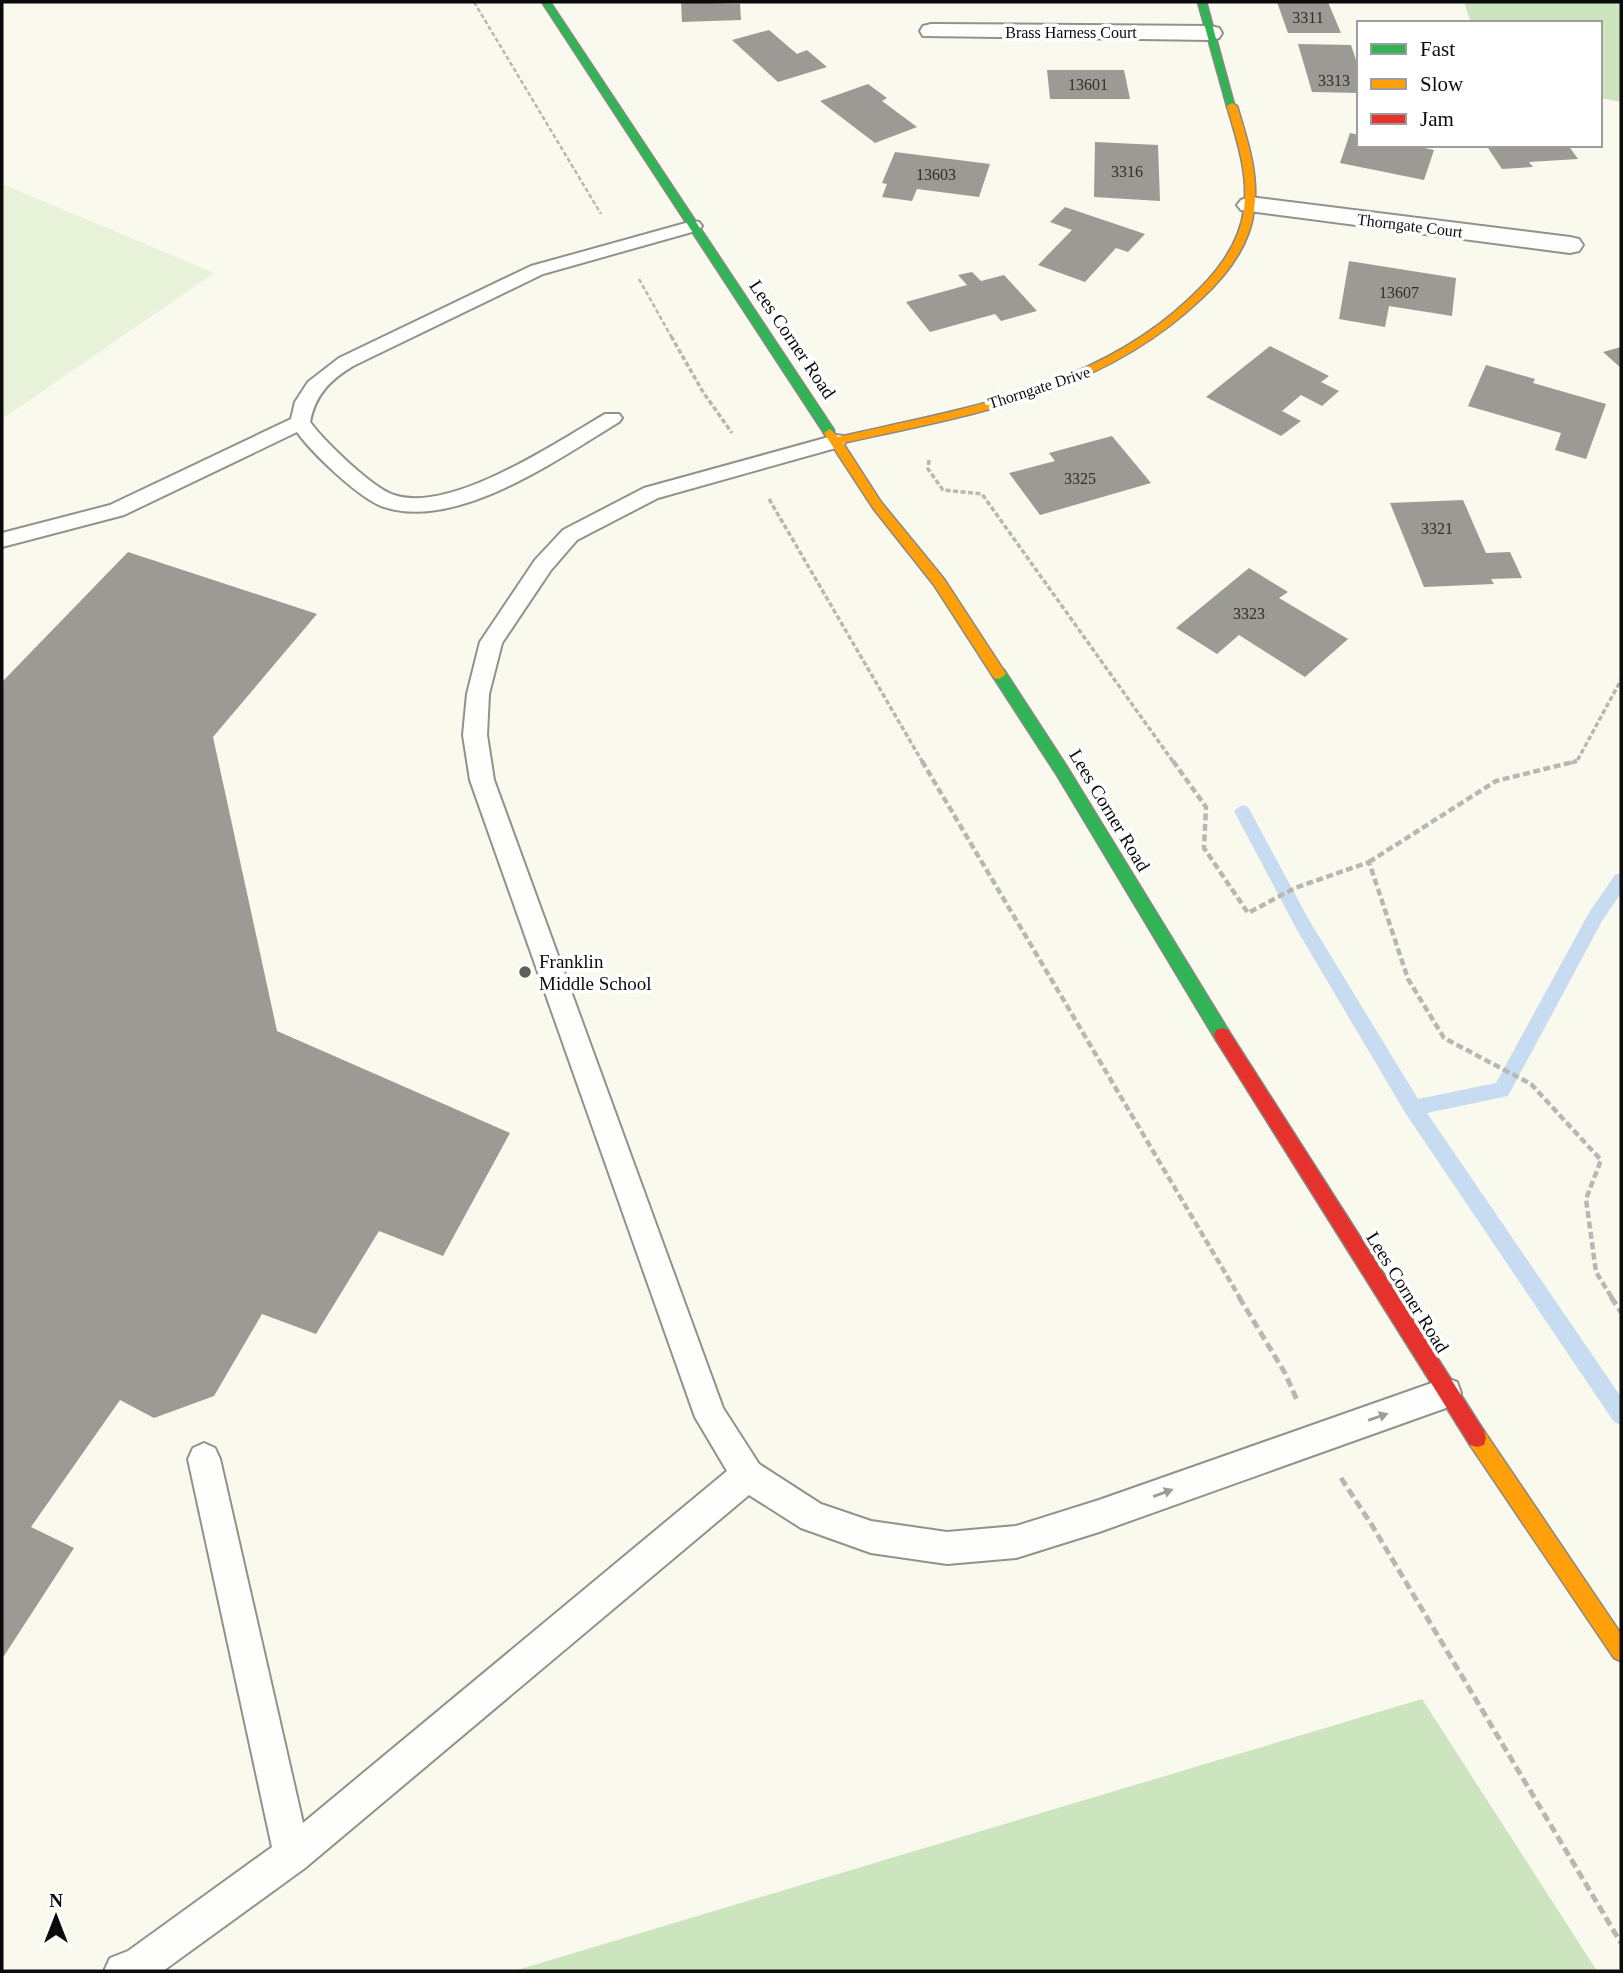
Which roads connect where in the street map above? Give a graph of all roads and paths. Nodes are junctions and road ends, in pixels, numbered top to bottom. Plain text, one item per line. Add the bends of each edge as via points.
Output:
1 (474, 2) edge
2 (546, 2) edge
3 (1202, 2) edge
4 (931, 31) dead end
5 (1211, 33) junction
6 (1250, 205) junction
7 (693, 226) junction
8 (1570, 245) dead end
9 (621, 246) junction
10 (612, 418) dead end
11 (300, 422) junction
12 (912, 422) junction
13 (836, 441) junction
14 (751, 465) junction
15 (2, 540) edge
16 (1621, 680) edge
17 (1369, 862) junction
18 (1621, 1312) edge
19 (1446, 1392) junction
20 (1315, 1438) junction
21 (204, 1459) dead end
22 (748, 1475) junction
23 (1099, 1516) joint
24 (1621, 1651) edge
25 (292, 1855) junction
26 (1621, 1944) edge
27 (123, 1971) edge

1 - 9 path
2 - 7 street, Lees Corner Road
3 - 5 street, Thorngate Drive
4 - 5 street, Brass Harness Court
5 - 6 street, Thorngate Drive via 1250,169
6 - 8 street, Thorngate Court
6 - 12 street, Thorngate Drive via 1240,247 1206,294 1136,348 1081,376
7 - 9 lane
7 - 13 street, Lees Corner Road
9 - 11 lane via 537,270 346,362 323,376 302,407
9 - 14 path via 703,392
10 - 11 lane via 481,491 420,503 379,497 323,450
11 - 15 lane via 117,510
12 - 13 street, Thorngate Drive
12 - 17 path via 930,449 928,469 943,491 982,494 1206,807 1204,848 1248,913 1295,888
13 - 14 lane
13 - 19 street, Lees Corner Road via 877,505 939,582 1062,771
14 - 20 path via 1285,1373
14 - 22 lane via 651,493 570,535 543,565 491,642 478,694 475,735 482,780 711,1416
16 - 17 path via 1577,761 1496,781
17 - 18 path via 1408,979 1444,1038 1531,1084 1601,1160 1586,1199 1587,1211 1596,1272
20 -> 19 lane
19 - 24 street, Lees Corner Road
23 -> 20 lane
20 - 26 path via 1373,1527
21 - 25 lane
22 - 23 lane via 812,1517 871,1537 947,1548 1016,1542
22 - 25 lane
25 - 27 lane via 136,1968

